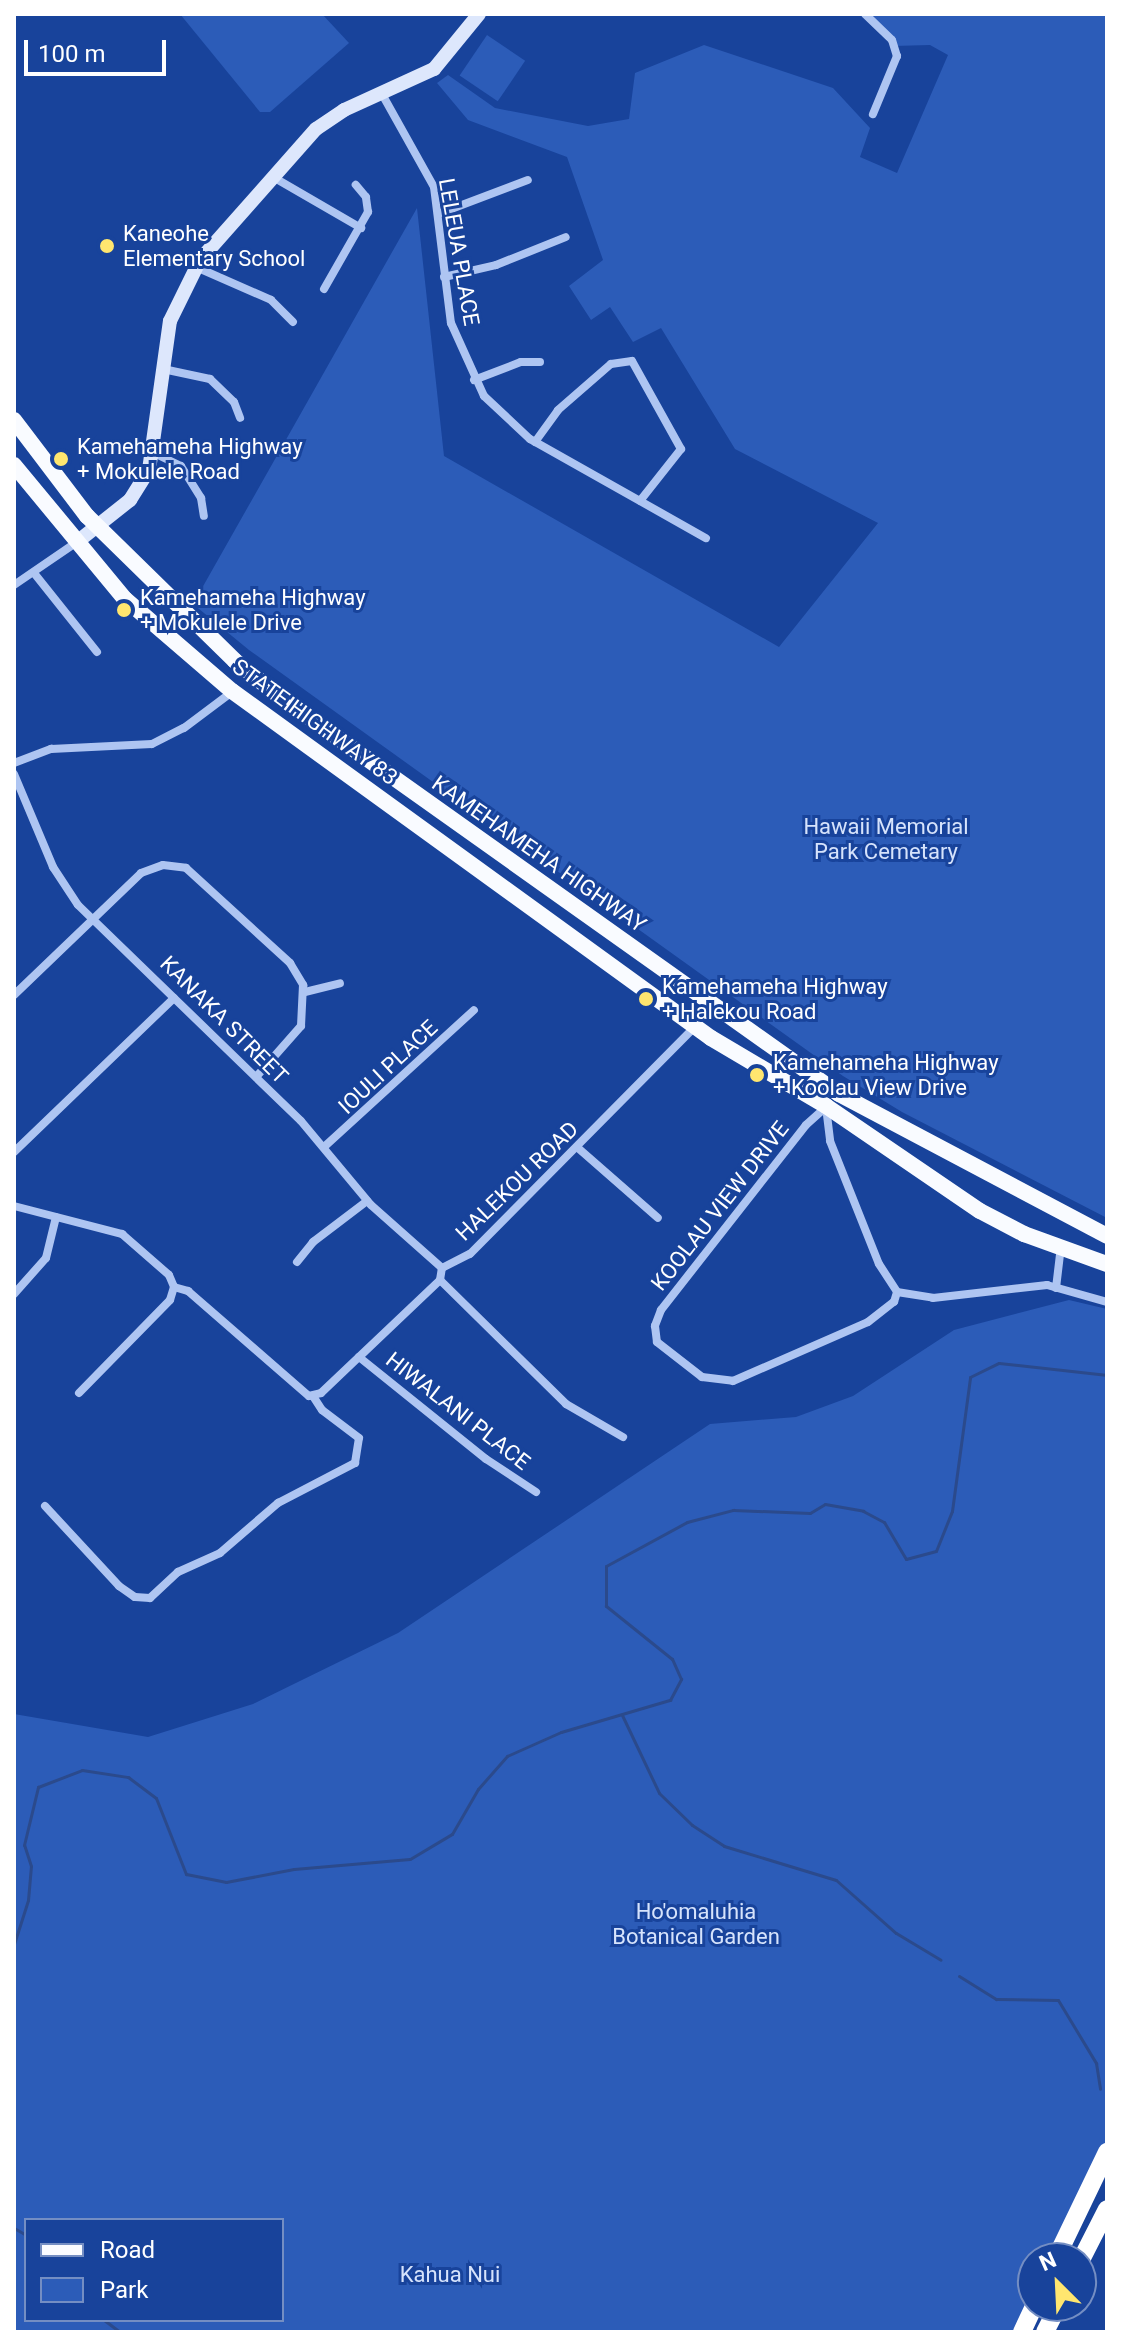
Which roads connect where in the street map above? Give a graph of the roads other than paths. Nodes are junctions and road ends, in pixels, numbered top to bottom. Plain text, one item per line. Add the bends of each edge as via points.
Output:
1 (479, 14) edge
2 (865, 14) edge
3 (382, 94) junction
4 (873, 114) dead end
5 (273, 177) junction
6 (528, 180) dead end
7 (356, 185) dead end
8 (438, 214) junction
9 (361, 228) junction
10 (566, 237) dead end
11 (195, 267) junction
12 (444, 277) junction
13 (324, 289) dead end
14 (293, 322) dead end
15 (540, 362) dead end
16 (163, 369) junction
17 (474, 380) junction
18 (240, 418) dead end
19 (14, 420) edge
20 (535, 442) junction
21 (154, 453) junction
22 (14, 465) edge
23 (640, 501) junction
24 (204, 516) dead end
25 (98, 527) junction
26 (706, 538) dead end
27 (77, 542) junction
28 (34, 573) junction
29 (14, 585) edge
30 (97, 652) dead end
31 (255, 675) junction
32 (232, 691) junction
33 (14, 763) edge
34 (14, 774) edge
35 (558, 895) junction
36 (543, 916) junction
37 (93, 919) junction
38 (340, 983) dead end
39 (305, 992) junction
40 (14, 995) edge
41 (174, 998) junction
42 (713, 1005) junction
43 (474, 1010) dead end
44 (696, 1026) junction
45 (256, 1077) junction
46 (839, 1094) junction
47 (826, 1106) junction
48 (324, 1147) junction
49 (578, 1148) junction
50 (14, 1152) edge
51 (367, 1201) junction
52 (14, 1206) edge
53 (56, 1217) junction
54 (658, 1218) dead end
55 (1075, 1221) junction
56 (1107, 1236) edge
57 (1061, 1246) junction
58 (297, 1262) dead end
59 (1107, 1264) edge
60 (442, 1268) junction
61 (440, 1280) junction
62 (174, 1287) junction
63 (1056, 1288) junction
64 (897, 1292) junction
65 (14, 1294) edge
66 (1107, 1302) edge
67 (359, 1357) junction
68 (79, 1393) dead end
69 (313, 1396) junction
70 (623, 1437) dead end
71 (536, 1492) dead end
72 (45, 1506) dead end
73 (1107, 2152) edge
74 (1107, 2209) edge
75 (1064, 2242) edge
76 (1090, 2242) edge

1 - 3 street via 434,69
2 - 4 street via 892,40 897,56
3 - 5 street via 324,122
3 - 8 street, LELEUA PLACE via 430,177
5 - 9 street
5 - 11 street
6 - 8 street
7 - 9 street via 369,204
8 - 12 street, LELEUA PLACE
9 - 13 street
10 - 12 street via 488,268
11 - 14 street via 271,300
11 - 16 street via 173,309
12 - 17 street, LELEUA PLACE via 451,323
15 - 17 street via 521,362
16 - 18 street via 210,379 234,402
16 - 21 street
17 - 20 street, LELEUA PLACE via 505,420
19 - 25 main road, KAMEHAMEHA HIGHWAY
20 - 23 street, LELEUA PLACE
20 - 23 street via 558,410 611,364 632,361 681,449
21 - 24 street via 181,466 201,498
21 - 25 street via 137,491
22 - 27 main road, STATE HIGHWAY 83
23 - 26 street, LELEUA PLACE
25 - 27 street
25 - 31 main road, KAMEHAMEHA HIGHWAY
27 - 28 street
27 - 32 main road, STATE HIGHWAY 83 via 125,599
28 - 29 street
28 - 30 street
31 - 32 main road
31 - 35 main road, KAMEHAMEHA HIGHWAY
32 - 33 street via 184,728 152,744 51,749
32 - 36 main road, STATE HIGHWAY 83
34 - 37 street, KANAKA STREET via 58,877
35 - 36 main road
35 - 42 main road, KAMEHAMEHA HIGHWAY
36 - 44 main road, STATE HIGHWAY 83
37 - 39 street via 148,869 186,868 290,963
37 - 40 street
37 - 41 street, KANAKA STREET
38 - 39 street
39 - 45 street via 297,1033
41 - 45 street, KANAKA STREET
41 - 50 street
42 - 44 main road
42 - 46 main road, KAMEHAMEHA HIGHWAY
43 - 48 street, IOULI PLACE
44 - 47 main road, STATE HIGHWAY 83
44 - 49 street, HALEKOU ROAD
45 - 48 street, KANAKA STREET
46 - 47 main road
46 - 55 main road, KAMEHAMEHA HIGHWAY
47 - 57 main road via 969,1204
47 - 64 street via 830,1141 879,1264
47 - 64 street, KOOLAU VIEW DRIVE via 661,1310 657,1342 702,1377 733,1381 868,1322 894,1302
48 - 51 street, KANAKA STREET
49 - 54 street
49 - 60 street, HALEKOU ROAD via 470,1254
51 - 58 street via 313,1242
51 - 60 street, KANAKA STREET
52 - 53 street
53 - 62 street via 116,1230 166,1272
53 - 65 street via 46,1258
55 - 56 main road, KAMEHAMEHA HIGHWAY
55 - 57 main road
57 - 59 main road
57 - 63 street
60 - 61 street
61 - 67 street
61 - 70 street via 566,1404
62 - 68 street via 170,1300
62 - 69 street via 188,1291
63 - 64 street via 1029,1285 933,1298
63 - 66 street
67 - 69 street
67 - 71 street, HIWALANI PLACE via 486,1459
69 - 72 street via 322,1410 359,1438 355,1463 278,1503 220,1553 178,1572 150,1598 135,1597 119,1586
73 - 75 highway
74 - 76 highway

